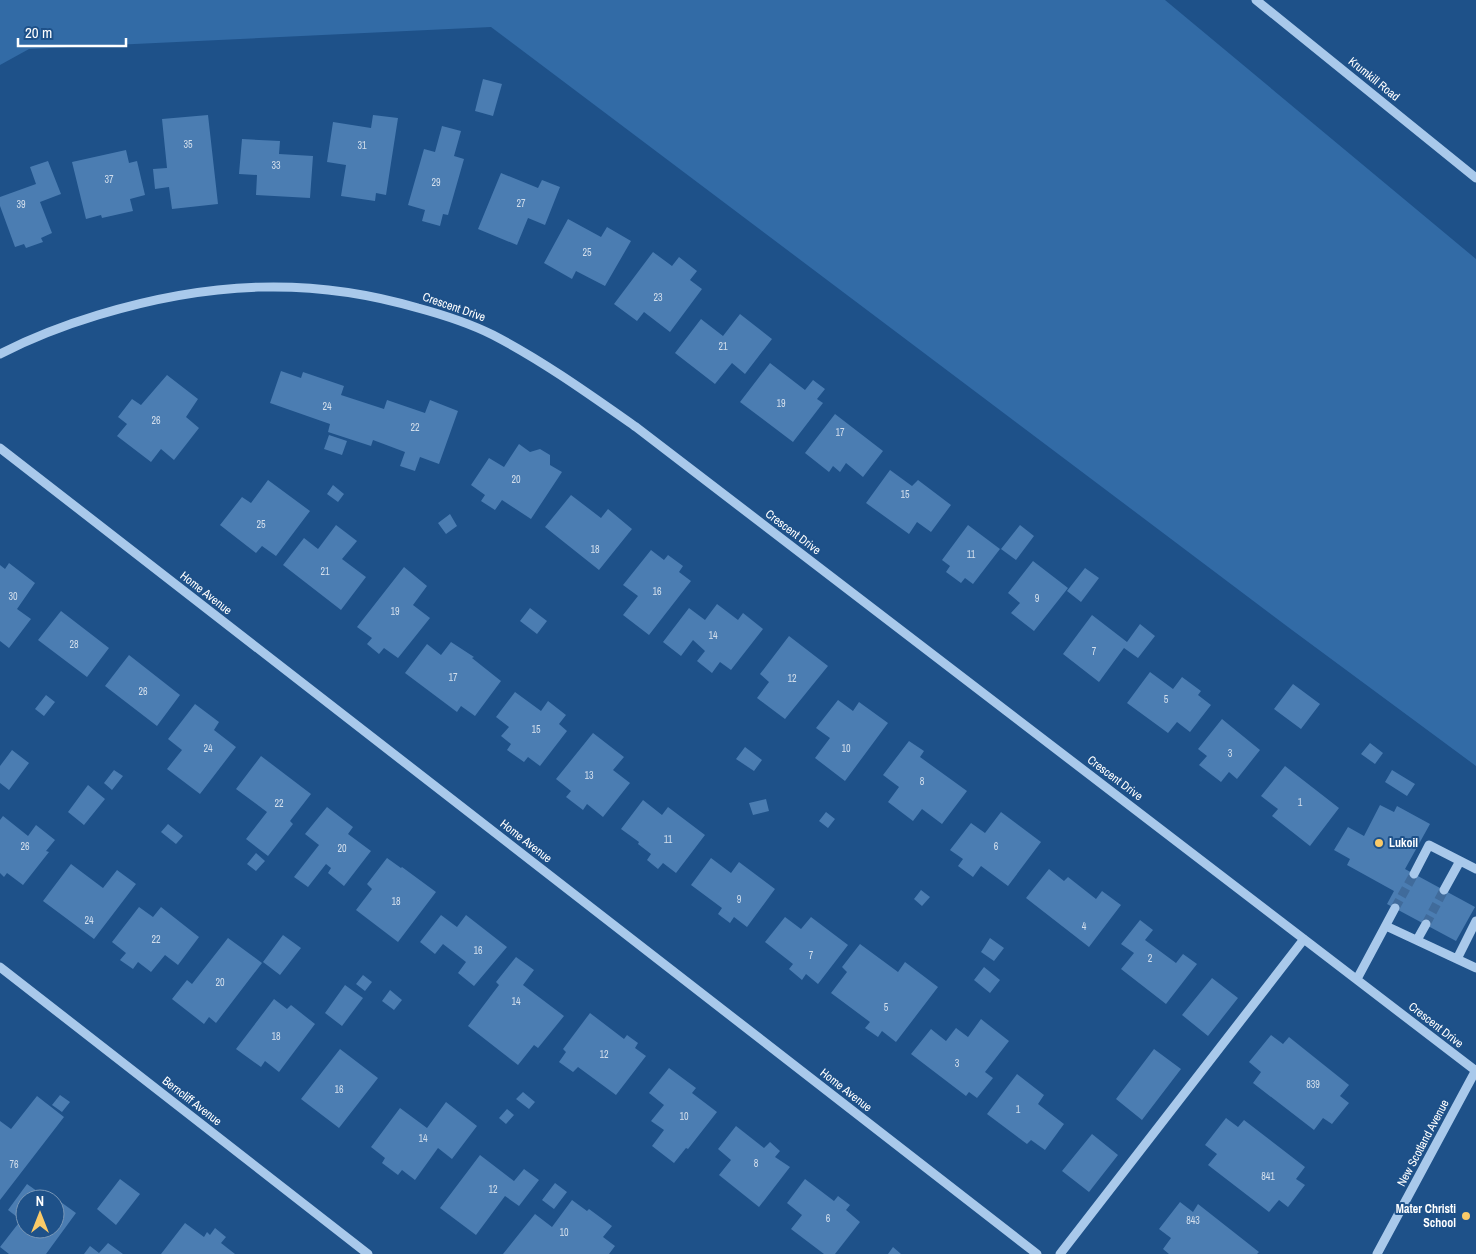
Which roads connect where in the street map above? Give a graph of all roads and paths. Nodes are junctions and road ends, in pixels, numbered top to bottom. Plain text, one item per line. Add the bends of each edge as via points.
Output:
1 (1256, 0) edge
2 (1476, 178) edge
3 (0, 354) edge
4 (0, 448) edge
5 (1460, 861) junction
6 (1476, 869) edge
7 (1414, 874) tunnel mouth
8 (1444, 890) tunnel mouth
9 (1395, 908) tunnel mouth
10 (1476, 921) edge
11 (1426, 924) tunnel mouth
12 (1386, 926) junction
13 (1304, 939) junction
14 (1417, 940) junction
15 (1457, 959) junction
16 (0, 967) edge
17 (1476, 968) edge
18 (1357, 979) junction
19 (1476, 1070) edge
20 (368, 1254) edge
21 (1037, 1254) edge
22 (1060, 1254) edge
23 (1377, 1254) edge

1 - 2 street, Krumkill Road
3 - 13 street, Crescent Drive via 68,324 136,304 248,286 287,286 398,302 448,316 491,334 538,360 636,427
4 - 21 street, Home Avenue
5 - 6 street
5 - 7 street via 1429,845
5 - 8 street
9 - 12 street
10 - 15 street
11 - 14 street
12 - 14 street
12 - 18 street
13 - 18 street, Crescent Drive
13 - 22 street
14 - 15 street
15 - 17 street
16 - 20 street, Berncliff Avenue
18 - 19 street, Crescent Drive
19 - 23 street, New Scotland Avenue

